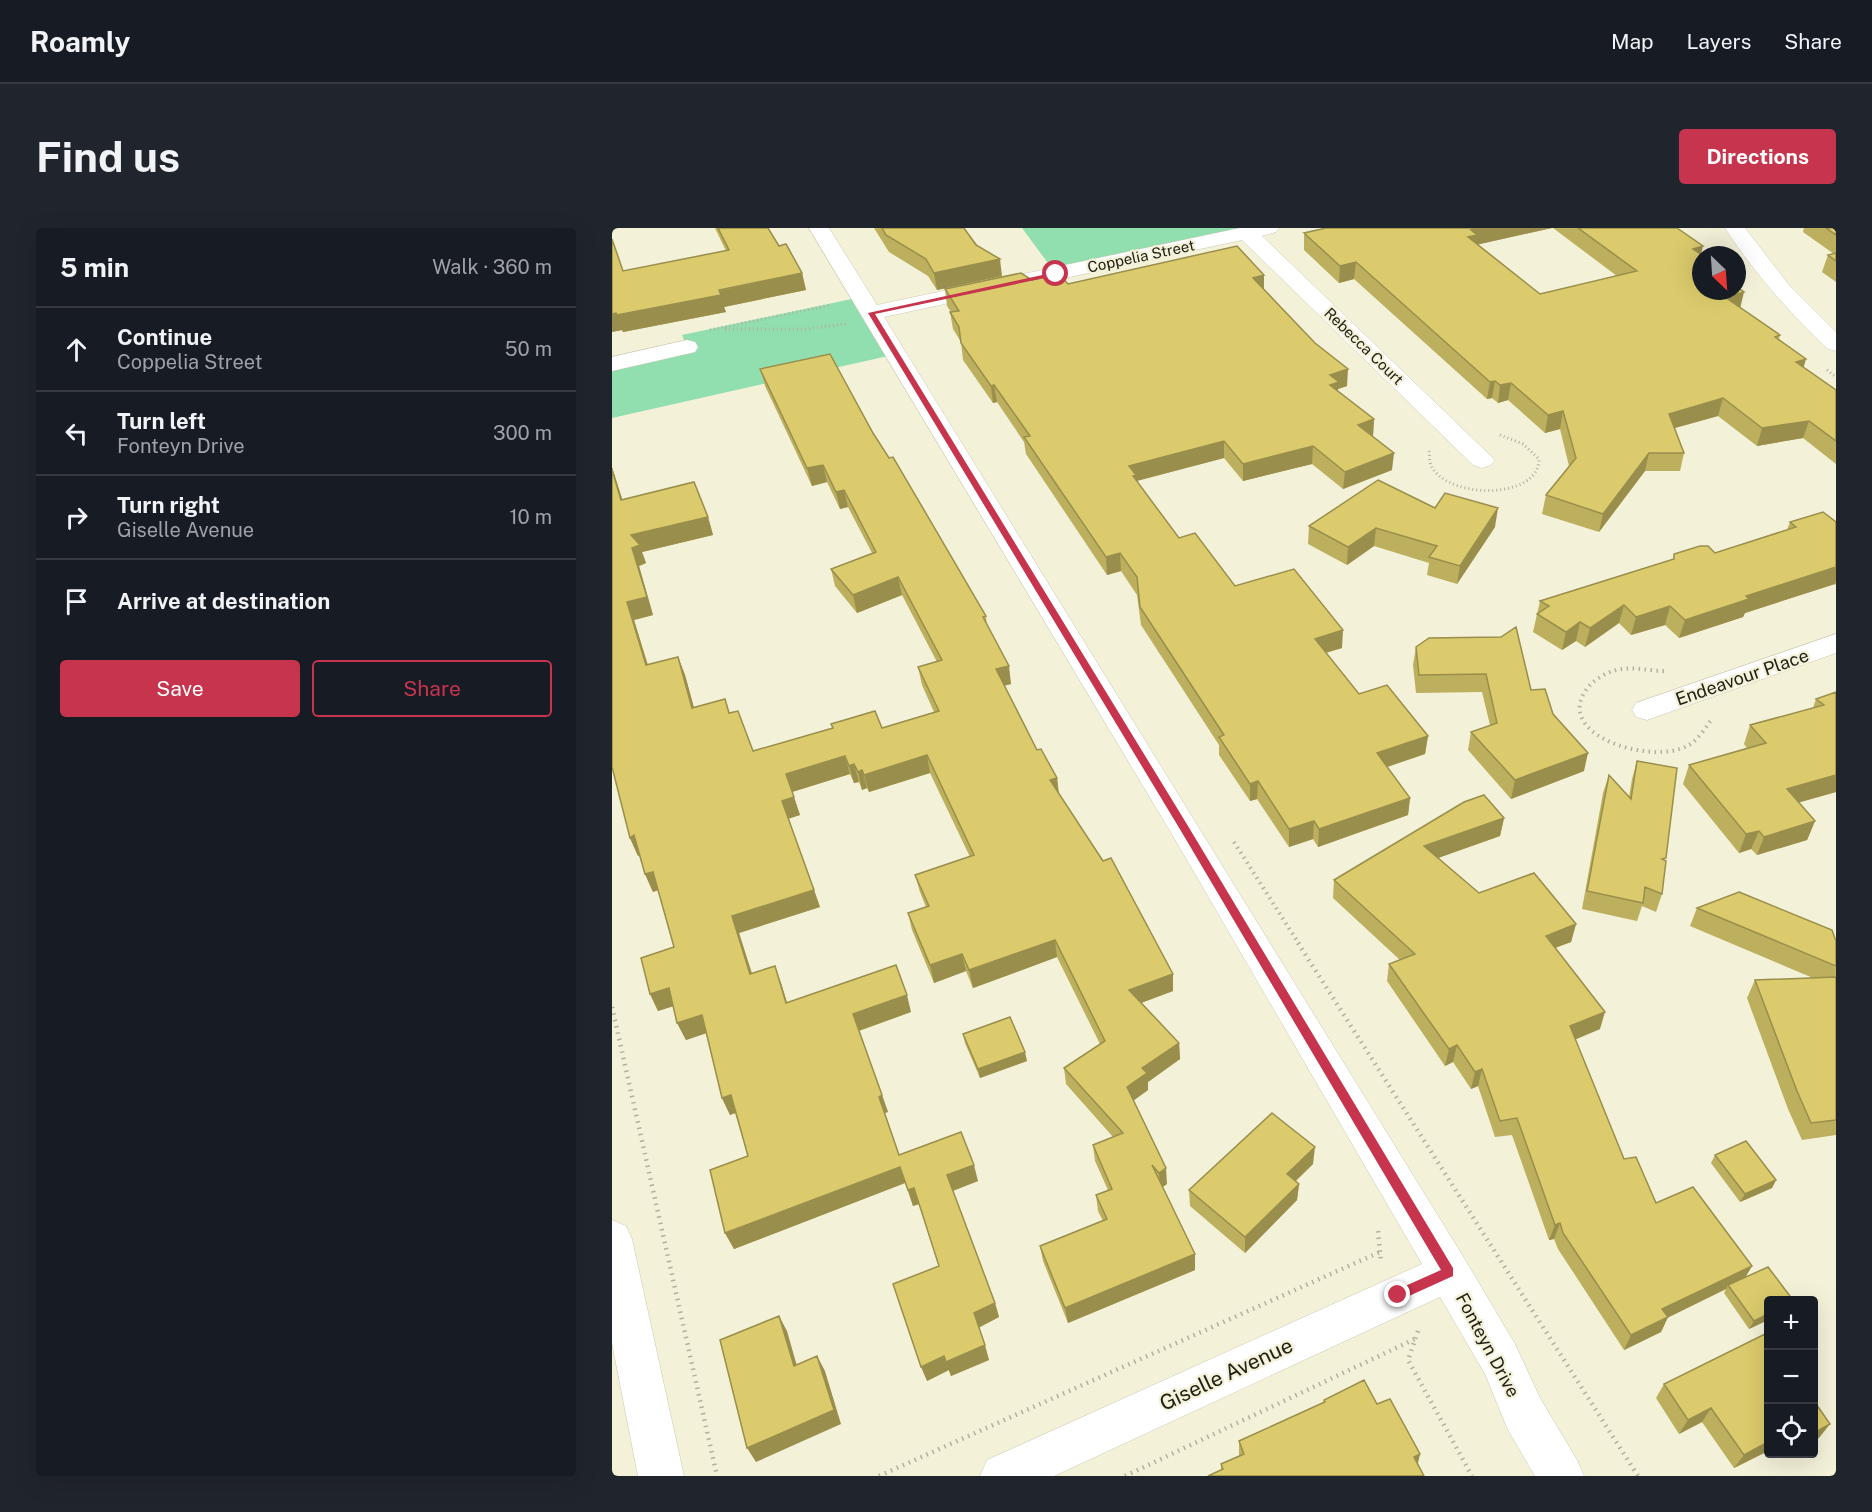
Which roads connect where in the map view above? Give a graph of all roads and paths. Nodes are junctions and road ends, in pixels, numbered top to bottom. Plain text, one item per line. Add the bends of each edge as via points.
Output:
1 (819, 228) edge
2 (1735, 228) edge
3 (1258, 230) edge
4 (837, 303) dead end
5 (860, 318) junction
6 (715, 329) junction
7 (704, 332) dead end
8 (1836, 344) edge
9 (687, 347) dead end
10 (612, 364) edge
11 (1482, 460) dead end
12 (1836, 644) edge
13 (1647, 710) dead end
14 (1231, 837) dead end
15 (612, 1007) edge
16 (612, 1239) edge
17 (1380, 1252) dead end
18 (1449, 1272) junction
19 (1418, 1331) dead end
20 (1416, 1339) junction
21 (661, 1476) edge
22 (717, 1476) edge
23 (879, 1476) edge
24 (1003, 1476) edge
25 (1125, 1476) edge
26 (1472, 1476) edge
27 (1561, 1476) edge
28 (1638, 1476) edge

1 - 5 street, Fonteyn Drive
2 - 8 street via 1777,286
3 - 5 street, Coppelia Street
3 - 11 street, Rebecca Court
4 - 6 path
5 - 6 path via 805,329
5 - 18 street, Fonteyn Drive via 1184,828
6 - 7 path
9 - 10 street
12 - 13 street, Endeavour Place
14 - 28 path
15 - 22 path
16 - 21 street
17 - 23 path
18 - 24 street, Giselle Avenue
18 - 27 street, Fonteyn Drive
19 - 20 path
20 - 25 path
20 - 26 path via 1408,1360

